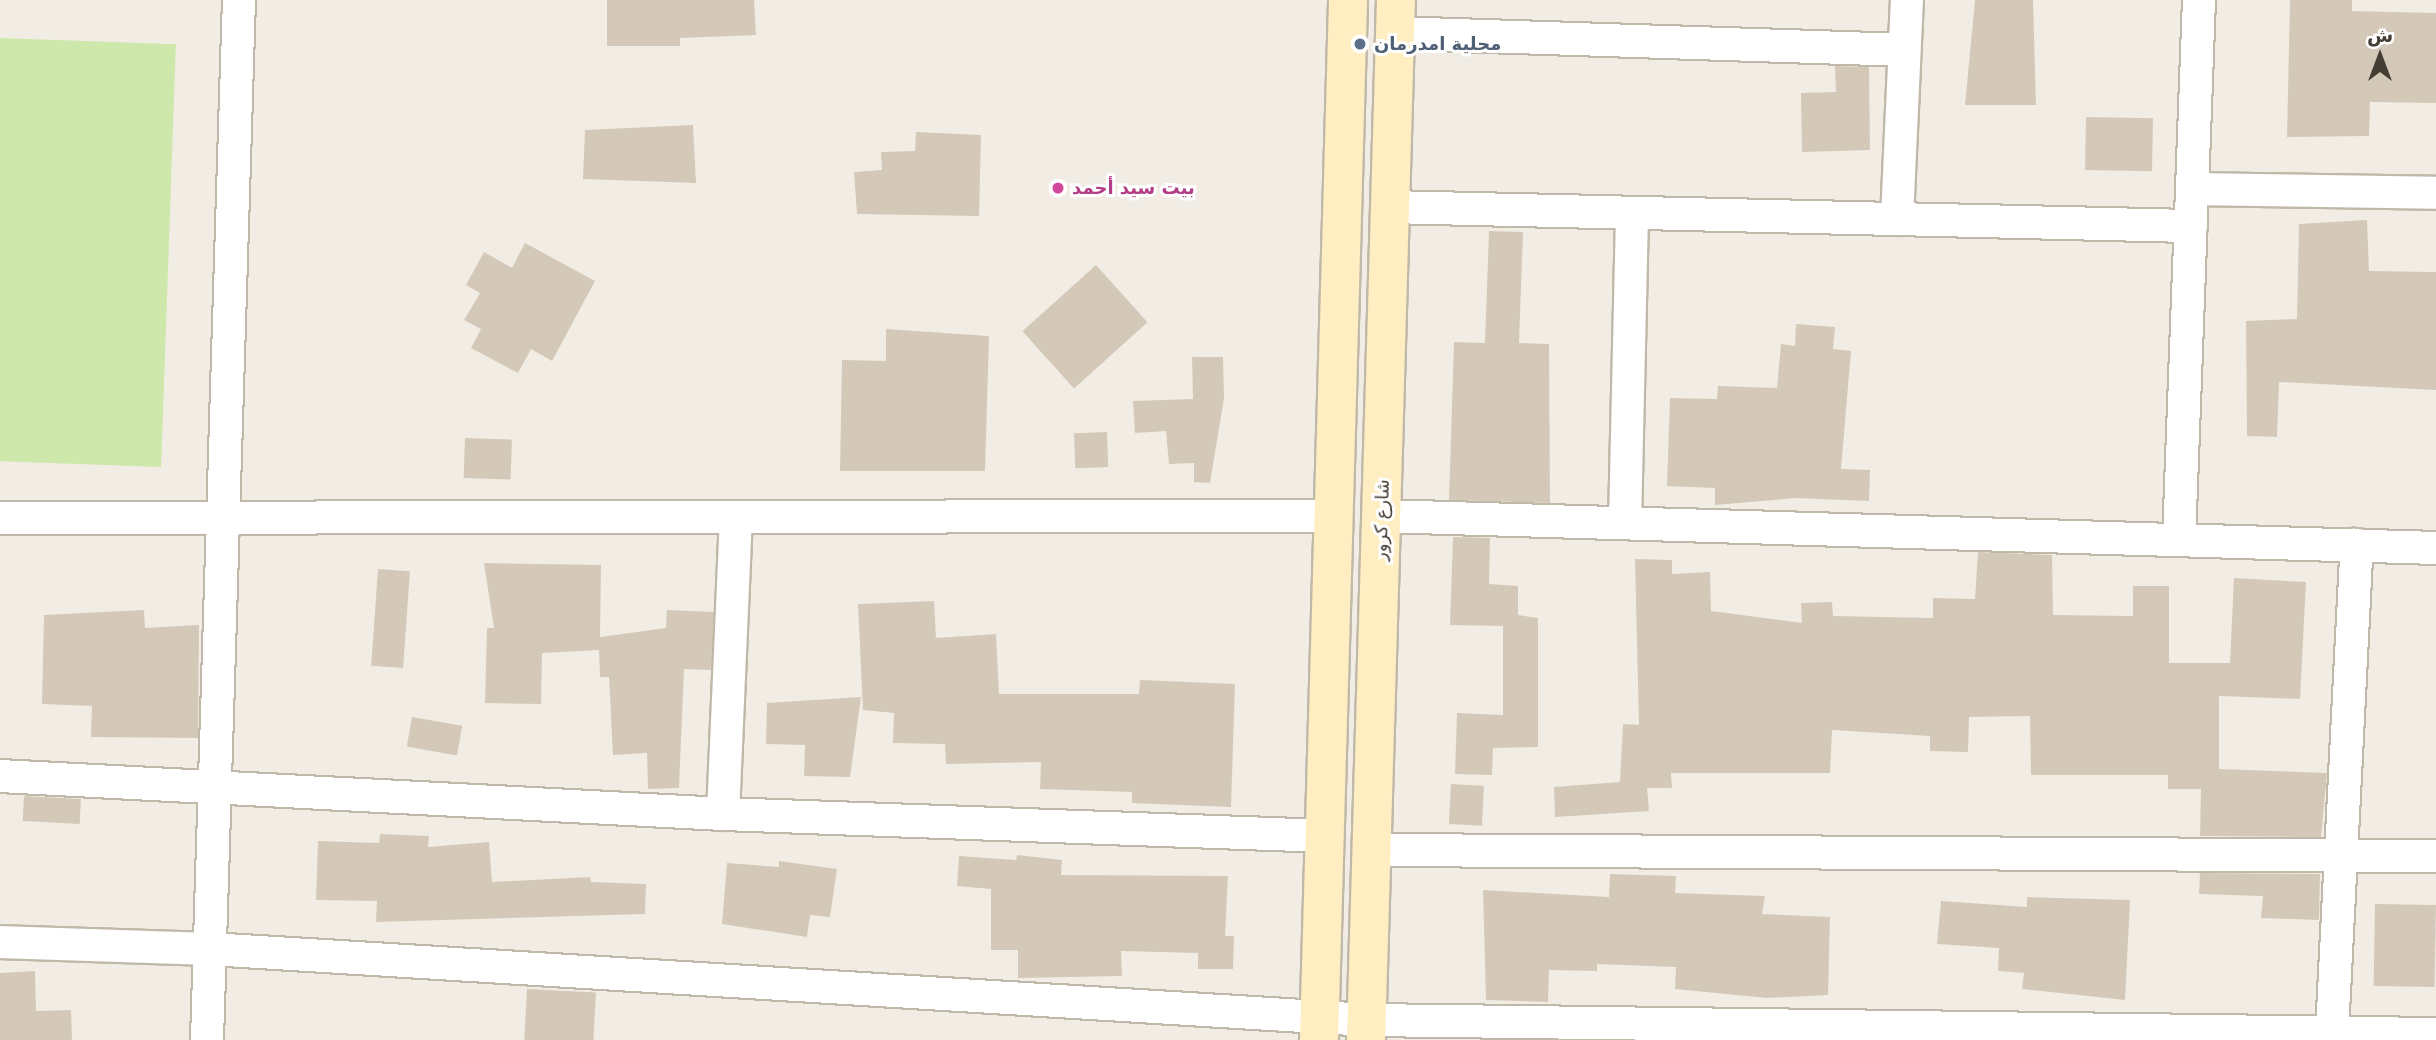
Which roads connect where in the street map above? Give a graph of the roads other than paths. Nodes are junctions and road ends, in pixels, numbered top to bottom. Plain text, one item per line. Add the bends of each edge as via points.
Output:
1 (239, 0) edge
2 (1348, 0) edge
3 (1907, 0) edge
4 (2199, 0) edge
5 (1396, 16) edge
6 (1905, 50) junction
7 (1391, 141) junction
8 (1343, 142) junction
9 (2192, 189) junction
10 (2436, 193) edge
11 (1390, 207) junction
12 (1632, 213) junction
13 (1897, 219) junction
14 (2190, 226) junction
15 (1331, 516) junction
16 (1382, 516) junction
17 (0, 518) edge
18 (736, 520) junction
19 (225, 521) junction
20 (1625, 523) junction
21 (2179, 540) junction
22 (2357, 545) junction
23 (2436, 548) edge
24 (0, 776) edge
25 (217, 788) junction
26 (723, 814) junction
27 (1325, 836) junction
28 (1371, 850) junction
29 (2346, 853) junction
30 (2436, 856) edge
31 (0, 942) edge
32 (210, 949) junction
33 (1320, 1027) edge
34 (1366, 1030) edge
35 (2332, 1031) junction
36 (1999, 1034) edge
37 (2436, 1034) edge
38 (207, 1040) edge

1 - 19 street
2 - 8 main road
3 - 6 street
4 - 9 street
5 - 6 street
5 - 7 main road, شارع كرور
6 - 13 street
7 - 8 main road
7 - 11 main road, شارع كرور
8 - 15 main road
9 - 10 street
9 - 14 street
11 - 12 street
11 - 16 main road, شارع كرور
12 - 13 street
12 - 20 street
13 - 14 street
14 - 21 street
15 - 18 street
15 - 27 main road
16 - 20 street
16 - 28 main road, شارع كرور
17 - 19 street
18 - 19 street via 343,515
18 - 26 street
19 - 25 street
20 - 21 street
21 - 22 street
22 - 23 street
22 - 29 street
24 - 25 street
25 - 26 street
25 - 32 street
26 - 27 street
27 - 33 main road
28 - 29 street
28 - 34 main road, شارع كرور
29 - 30 street
29 - 35 street
31 - 32 street
32 - 33 street
32 - 38 street
33 - 34 street
34 - 36 street
35 - 36 street
35 - 37 street

